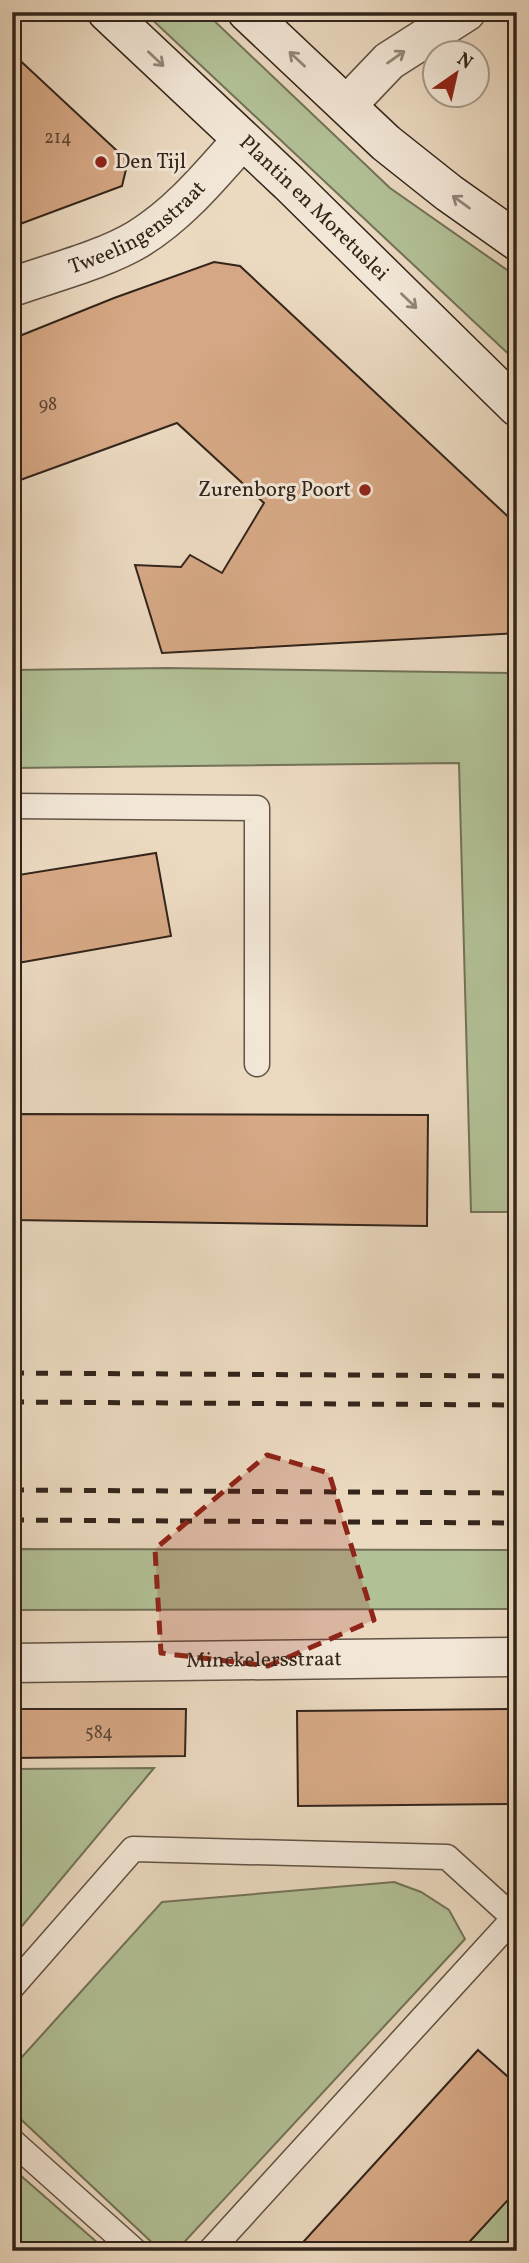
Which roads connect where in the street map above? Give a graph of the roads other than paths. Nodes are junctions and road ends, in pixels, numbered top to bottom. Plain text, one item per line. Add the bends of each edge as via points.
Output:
1 (107, 12) edge
2 (247, 12) edge
3 (466, 12) edge
4 (347, 105) junction
5 (242, 140) junction
6 (517, 241) edge
7 (12, 287) edge
8 (517, 407) edge
9 (12, 806) edge
10 (257, 1064) dead end
11 (517, 1657) edge
12 (12, 1662) edge
13 (12, 1987) edge
14 (12, 2141) edge
15 (135, 2251) edge
16 (210, 2251) edge

1 -> 5 street, Plantin en Moretuslei
4 -> 2 street
4 -> 3 street via 389,61
6 -> 4 street via 386,143
5 - 7 street, Tweelingenstraat via 169,217 136,240
5 -> 8 street, Plantin en Moretuslei
9 - 10 lane via 257,808
11 - 12 street, Minckelersstraat
13 - 16 lane via 132,1849 447,1857 514,1918
14 - 15 lane

